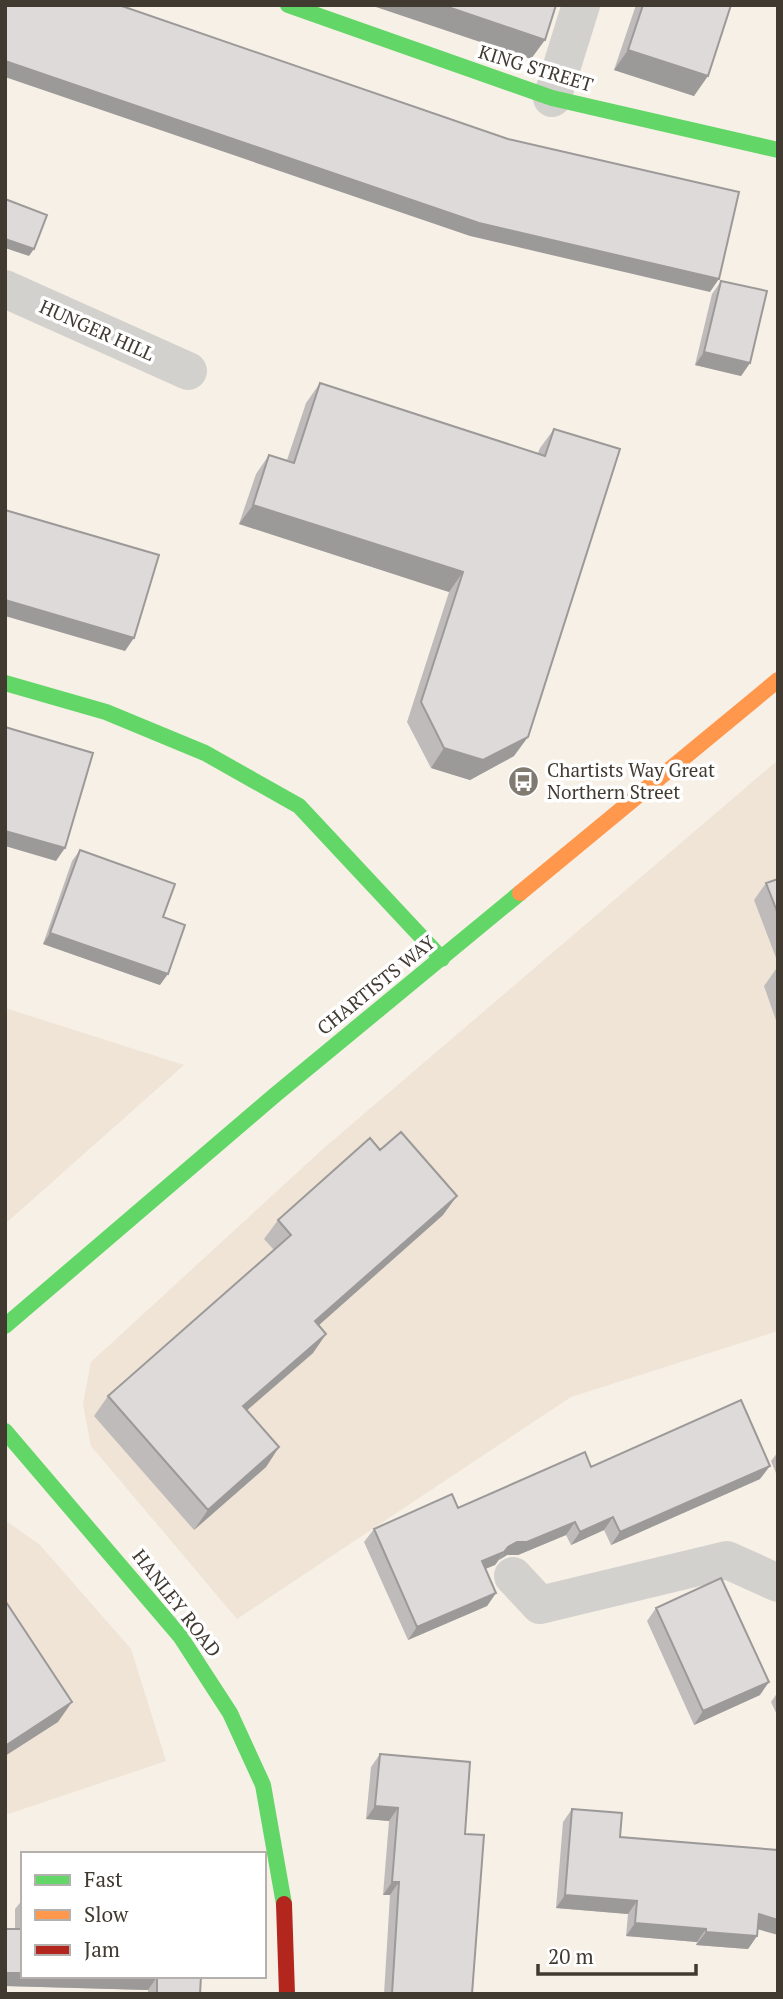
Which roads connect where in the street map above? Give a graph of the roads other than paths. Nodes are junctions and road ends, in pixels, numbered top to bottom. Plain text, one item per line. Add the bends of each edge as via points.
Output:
1 (288, 5) edge
2 (581, 5) edge
3 (552, 98) junction
4 (778, 150) edge
5 (5, 289) edge
6 (188, 371) dead end
7 (778, 680) edge
8 (5, 683) edge
9 (442, 959) junction
10 (5, 1326) edge
11 (5, 1431) edge
12 (513, 1576) dead end
13 (778, 1583) edge
14 (287, 1994) edge

1 - 3 street, KING STREET
2 - 3 street
3 - 4 street, KING STREET
5 - 6 street, HUNGER HILL
7 - 9 street, CHARTISTS WAY
8 - 9 street via 106,712 193,748 299,806
9 - 10 street, CHARTISTS WAY
11 - 14 street, HANLEY ROAD via 180,1636 230,1713 263,1785 284,1902
12 - 13 street via 540,1605 727,1560

